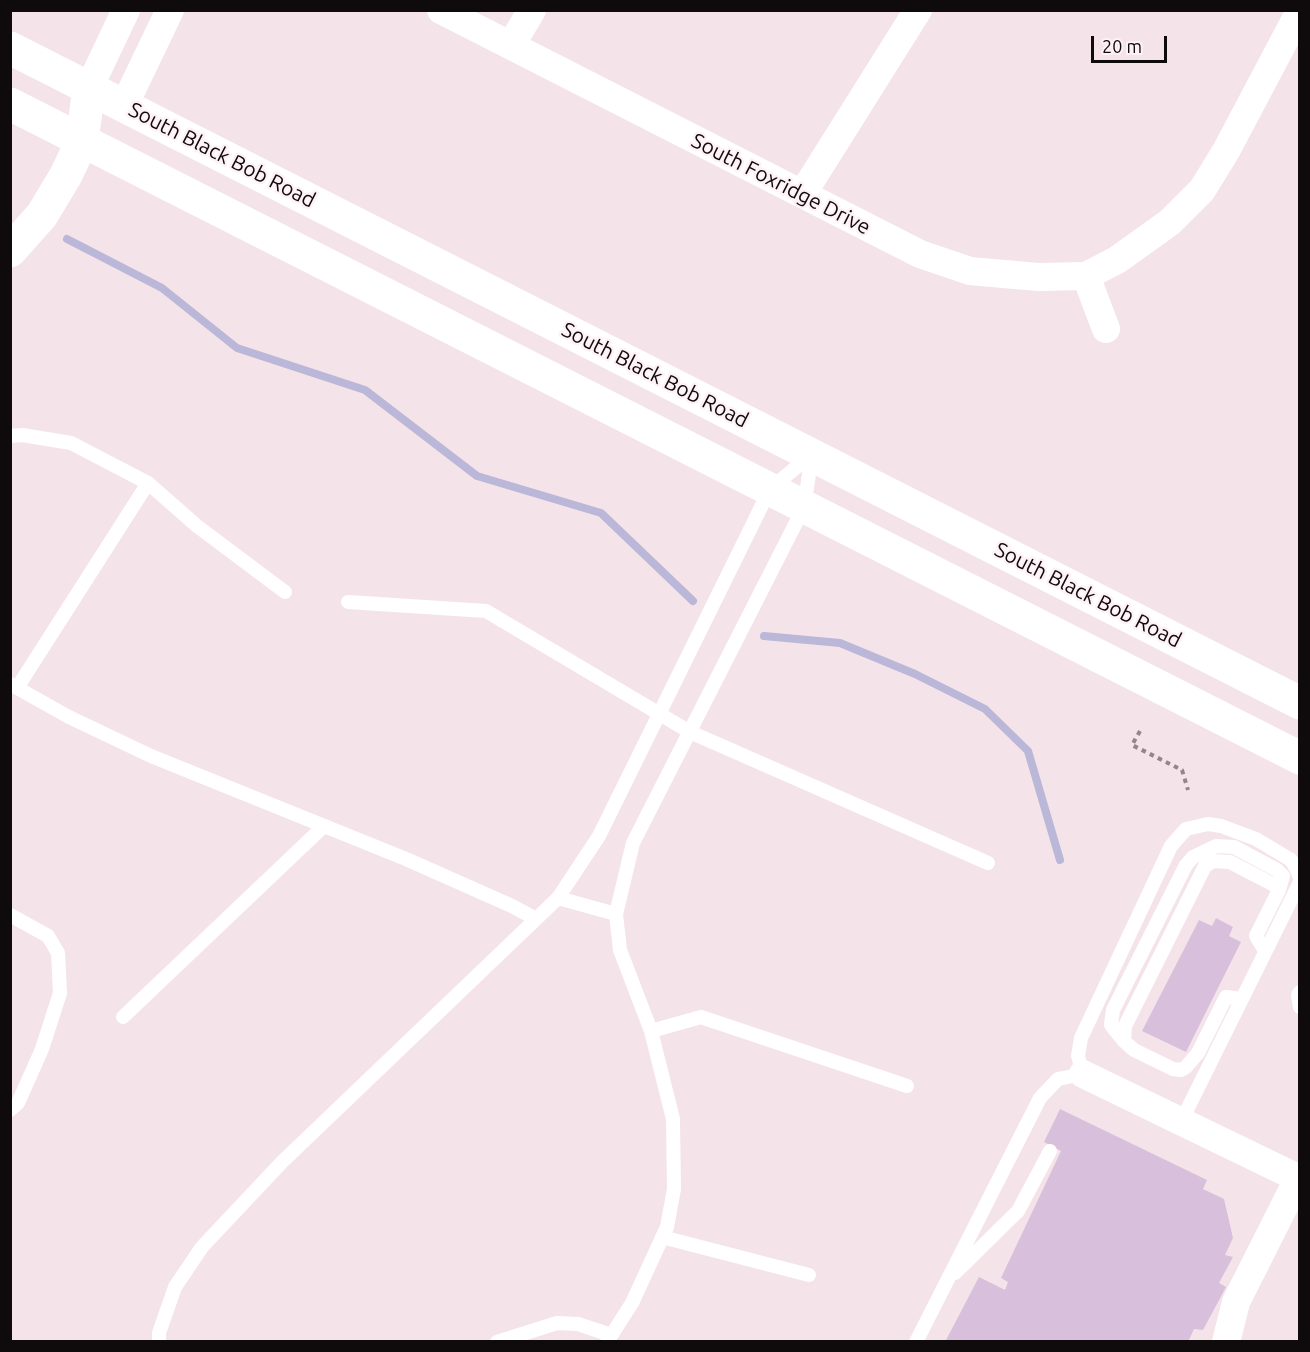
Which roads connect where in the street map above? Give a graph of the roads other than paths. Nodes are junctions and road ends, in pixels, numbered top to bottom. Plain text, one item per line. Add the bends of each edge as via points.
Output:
1 (126, 10) edge
2 (170, 10) edge
3 (441, 10) edge
4 (532, 10) edge
5 (918, 10) edge
6 (1299, 11) edge
7 (511, 45) junction
8 (10, 48) edge
9 (89, 88) junction
10 (10, 104) edge
11 (124, 105) junction
12 (82, 141) junction
13 (803, 193) junction
14 (10, 251) edge
15 (1086, 276) junction
16 (1106, 329) dead end
17 (10, 435) edge
18 (812, 455) junction
19 (148, 483) junction
20 (770, 489) junction
21 (804, 507) junction
22 (285, 592) dead end
23 (348, 602) dead end
24 (14, 686) edge
25 (1299, 703) edge
26 (659, 715) junction
27 (690, 732) junction
28 (1299, 758) edge
29 (324, 826) junction
30 (988, 863) dead end
31 (1299, 880) edge
32 (558, 898) junction
33 (616, 914) junction
34 (10, 915) edge
35 (536, 919) junction
36 (1265, 951) junction
37 (1299, 992) edge
38 (1242, 999) junction
39 (1299, 1007) edge
40 (123, 1017) dead end
41 (651, 1031) junction
42 (1083, 1074) junction
43 (907, 1086) dead end
44 (10, 1110) edge
45 (1181, 1122) junction
46 (1050, 1151) dead end
47 (1299, 1179) edge
48 (662, 1237) junction
49 (809, 1275) dead end
50 (946, 1282) junction
51 (609, 1338) edge
52 (159, 1341) edge
53 (497, 1341) edge
54 (916, 1341) edge
55 (1226, 1341) edge

1 - 9 street
2 - 11 street
3 - 7 street, South Foxridge Drive
4 - 7 street
5 - 13 street
6 - 15 street via 1227,151 1202,190 1170,222 1117,260
7 - 13 street, South Foxridge Drive
8 - 9 main road, South Black Bob Road
9 - 11 main road, South Black Bob Road
9 - 12 main road
10 - 12 main road
11 - 12 main road
11 - 18 main road, South Black Bob Road
12 - 14 main road via 52,200
12 - 20 main road
13 - 15 street, South Foxridge Drive via 920,254 970,271
15 - 16 street
17 - 19 lane via 71,443
18 - 20 lane
18 - 21 lane
18 - 25 main road, South Black Bob Road
19 - 22 lane via 197,526
19 - 24 lane
20 - 21 main road
20 - 26 lane
21 - 27 lane
21 - 28 main road
23 - 26 lane via 486,611
24 - 29 lane via 151,756
26 - 27 lane
26 - 32 lane via 599,836
27 - 30 lane
27 - 33 lane via 633,843
29 - 35 lane
29 - 40 lane
31 - 36 lane
31 - 42 lane via 1291,860 1256,839 1208,824 1186,829 1171,846 1081,1038 1078,1056
32 - 33 lane
32 - 35 lane
33 - 41 lane via 620,950
34 - 44 lane via 48,936 58,954 60,993 42,1049 18,1103
35 - 52 lane via 282,1162 202,1247 175,1287
36 - 38 lane
36 - 38 lane via 1256,936 1279,890 1230,862 1213,861 1205,866 1125,1026 1124,1041 1173,1070 1181,1070 1198,1053 1226,997
37 - 39 lane
38 - 45 lane
41 - 43 lane via 701,1017
41 - 48 lane via 673,1119 674,1189
42 - 45 street
42 - 50 lane via 1058,1079 1040,1098
45 - 47 street
46 - 50 lane via 1018,1211
47 - 55 street via 1236,1302
48 - 49 lane
48 - 51 lane via 632,1303
50 - 54 lane
51 - 53 lane via 578,1324 557,1323

